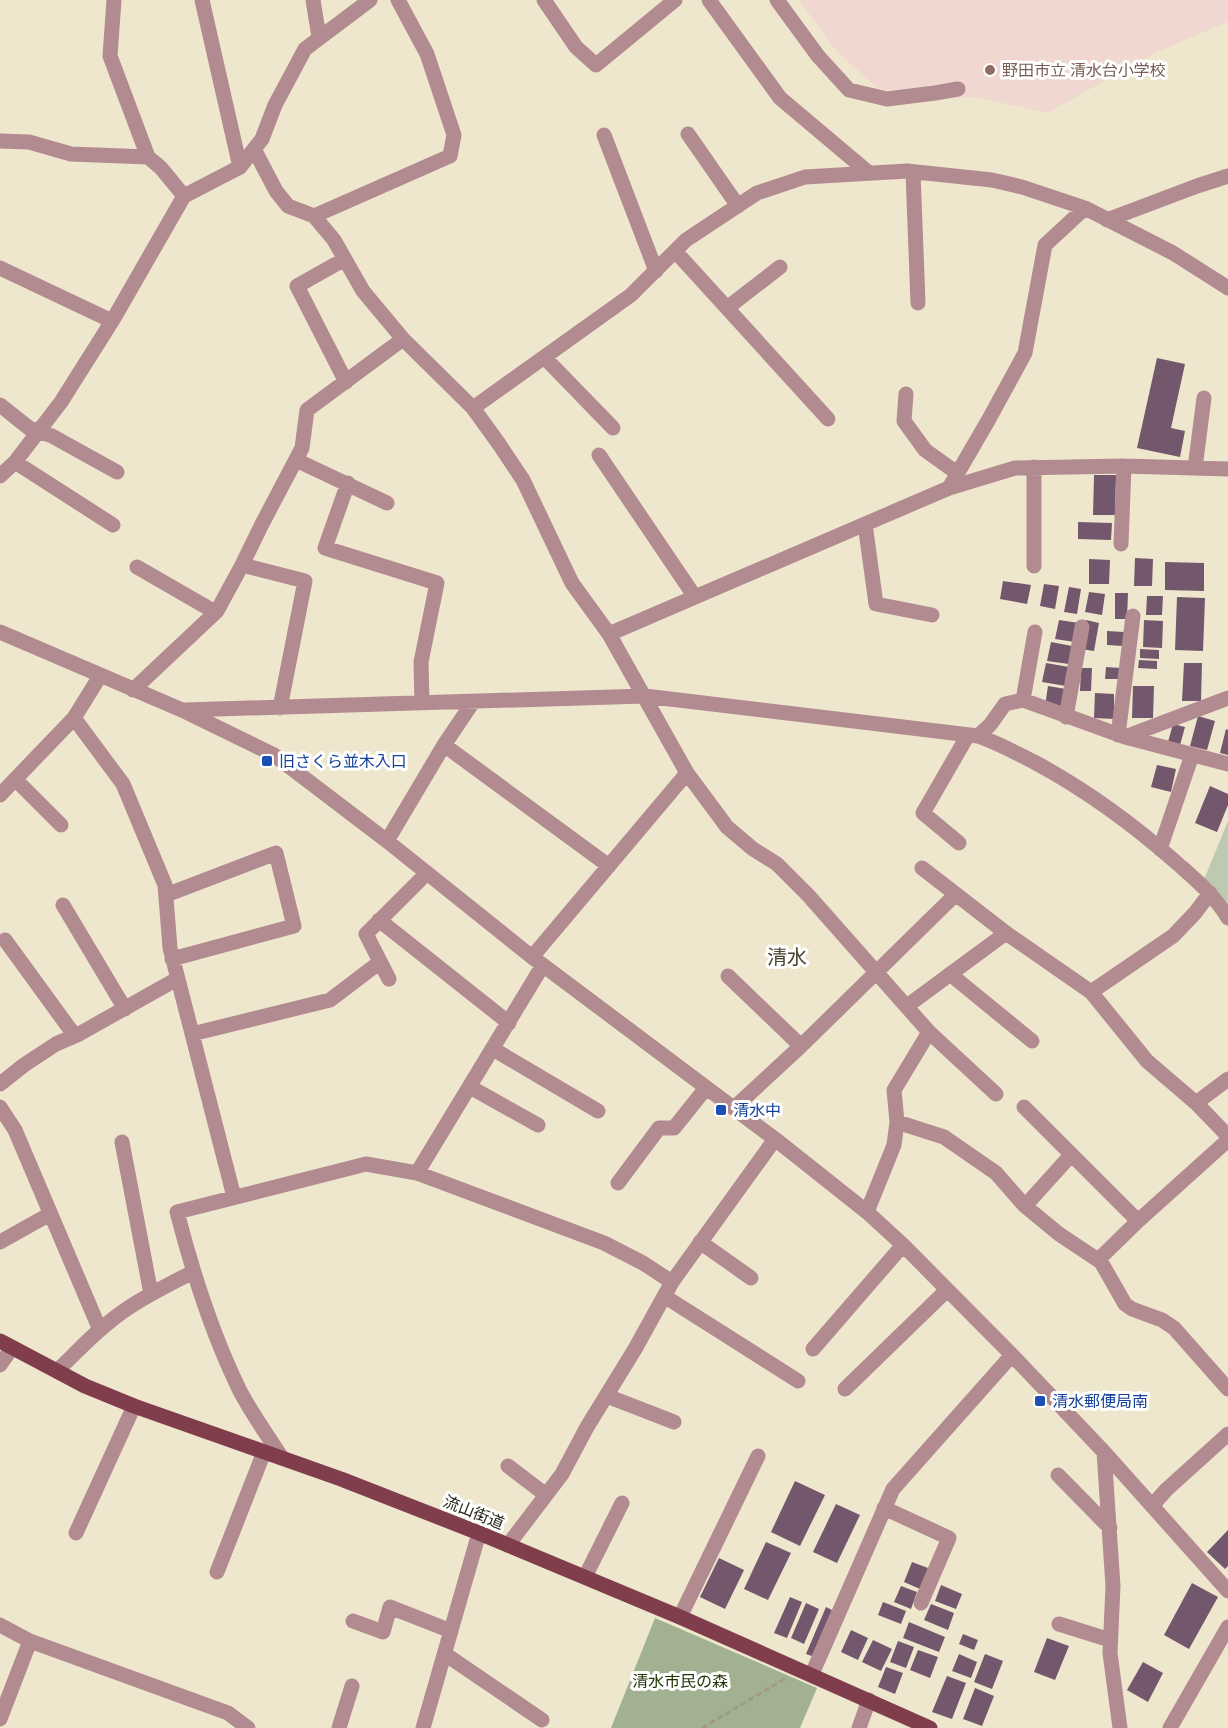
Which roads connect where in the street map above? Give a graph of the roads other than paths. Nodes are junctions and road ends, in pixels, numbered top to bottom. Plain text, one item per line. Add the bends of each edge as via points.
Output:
1 (114, 0) edge
2 (202, 0) edge
3 (313, 0) edge
4 (370, 0) edge
5 (398, 0) edge
6 (544, 0) edge
7 (675, 0) edge
8 (709, 0) edge
9 (777, 0) edge
10 (319, 37) junction
11 (958, 89) dead end
12 (688, 134) dead end
13 (604, 135) dead end
14 (1, 140) edge
15 (254, 149) junction
16 (148, 157) junction
17 (240, 167) junction
18 (913, 172) junction
19 (869, 173) junction
20 (1228, 176) edge
21 (184, 196) junction
22 (738, 206) junction
23 (1085, 208) junction
24 (314, 216) junction
25 (1107, 220) junction
26 (675, 251) junction
27 (345, 259) junction
28 (780, 267) dead end
29 (0, 268) edge
30 (656, 271) junction
31 (1228, 288) edge
32 (918, 303) dead end
33 (727, 308) junction
34 (112, 321) junction
35 (403, 339) junction
36 (545, 358) junction
37 (346, 382) junction
38 (906, 394) dead end
39 (1204, 398) dead end
40 (0, 405) edge
41 (473, 408) junction
42 (828, 418) dead end
43 (614, 428) dead end
44 (39, 432) junction
45 (598, 455) dead end
46 (296, 460) junction
47 (15, 462) junction
48 (1124, 466) junction
49 (1034, 467) junction
50 (1195, 468) junction
51 (1228, 469) edge
52 (117, 471) dead end
53 (957, 473) junction
54 (0, 477) edge
55 (348, 483) junction
56 (949, 488) junction
57 (387, 503) dead end
58 (865, 524) junction
59 (113, 525) dead end
60 (1121, 544) dead end
61 (242, 565) junction
62 (1034, 566) dead end
63 (137, 567) dead end
64 (695, 597) junction
65 (214, 612) junction
66 (932, 615) dead end
67 (1133, 616) dead end
68 (1082, 627) dead end
69 (0, 632) edge
70 (1035, 632) dead end
71 (609, 634) junction
72 (100, 676) junction
73 (133, 690) junction
74 (645, 696) junction
75 (1228, 698) edge
76 (1023, 700) junction
77 (473, 702) junction
78 (422, 703) junction
79 (279, 708) junction
80 (182, 711) junction
81 (1066, 717) junction
82 (74, 718) junction
83 (973, 736) junction
84 (1122, 736) junction
85 (444, 745) junction
86 (1192, 755) junction
87 (1228, 764) edge
88 (687, 773) junction
89 (15, 779) junction
90 (0, 795) edge
91 (61, 825) dead end
92 (387, 841) junction
93 (959, 843) dead end
94 (1160, 849) junction
95 (609, 866) junction
96 (922, 868) dead end
97 (427, 873) junction
98 (1210, 893) junction
99 (166, 895) junction
100 (956, 895) junction
101 (63, 905) dead end
102 (1226, 911) edge
103 (379, 920) junction
104 (1006, 933) junction
105 (5, 940) dead end
106 (172, 959) junction
107 (537, 961) junction
108 (380, 962) junction
109 (876, 972) junction
110 (950, 975) junction
111 (729, 976) dead end
112 (389, 979) dead end
113 (177, 980) junction
114 (1091, 992) junction
115 (907, 1006) junction
116 (125, 1009) junction
117 (509, 1023) junction
118 (929, 1032) junction
119 (192, 1034) junction
120 (75, 1036) junction
121 (1032, 1041) dead end
122 (801, 1046) junction
123 (493, 1049) junction
124 (1228, 1079) edge
125 (0, 1084) edge
126 (470, 1087) junction
127 (706, 1088) junction
128 (996, 1094) dead end
129 (1196, 1103) junction
130 (0, 1107) edge
131 (1024, 1107) dead end
132 (734, 1108) junction
133 (598, 1111) dead end
134 (897, 1122) junction
135 (538, 1125) dead end
136 (1228, 1136) edge
137 (775, 1139) junction
138 (1228, 1140) edge
139 (122, 1142) dead end
140 (1071, 1155) junction
141 (417, 1173) junction
142 (618, 1183) dead end
143 (234, 1197) junction
144 (1025, 1206) junction
145 (867, 1212) junction
146 (50, 1214) junction
147 (1138, 1221) junction
148 (0, 1242) edge
149 (700, 1242) junction
150 (903, 1245) junction
151 (1098, 1260) junction
152 (193, 1272) junction
153 (750, 1278) dead end
154 (672, 1282) junction
155 (947, 1290) junction
156 (152, 1294) junction
157 (664, 1296) junction
158 (100, 1330) junction
159 (6, 1344) edge
160 (813, 1349) dead end
161 (1012, 1355) junction
162 (0, 1365) edge
163 (57, 1371) junction
164 (798, 1381) dead end
165 (845, 1389) dead end
166 (1228, 1389) edge
167 (607, 1396) junction
168 (134, 1406) junction
169 (675, 1422) dead end
170 (1228, 1434) edge
171 (264, 1452) junction
172 (1104, 1452) junction
173 (758, 1456) dead end
174 (282, 1458) junction
175 (508, 1466) dead end
176 (1058, 1475) dead end
177 (546, 1495) junction
178 (622, 1503) dead end
179 (1152, 1506) junction
180 (884, 1509) junction
181 (1110, 1528) junction
182 (76, 1533) dead end
183 (479, 1533) junction
184 (508, 1545) junction
185 (217, 1572) dead end
186 (585, 1577) junction
187 (1228, 1591) edge
188 (921, 1603) dead end
189 (680, 1617) junction
190 (353, 1621) dead end
191 (1059, 1624) dead end
192 (0, 1625) edge
193 (1228, 1627) edge
194 (451, 1631) junction
195 (1110, 1640) junction
196 (30, 1641) junction
197 (445, 1654) junction
198 (806, 1672) junction
199 (352, 1686) dead end
200 (869, 1700) junction
201 (1, 1714) edge
202 (542, 1720) dead end
203 (248, 1728) edge
204 (339, 1728) edge
205 (423, 1728) edge
206 (859, 1728) edge
207 (930, 1728) edge
208 (1120, 1728) edge
209 (1170, 1728) edge

1 - 16 street via 110,56
2 - 17 street
3 - 10 street
4 - 10 street
5 - 24 street via 427,54 451,125 454,135 450,156
6 - 7 street via 576,47 596,64
8 - 19 street via 780,98
9 - 11 street via 849,90 887,99
10 - 15 street via 305,49
12 - 22 street
13 - 30 street
14 - 16 street via 29,142 71,154
15 - 17 street
15 - 24 street via 288,206
16 - 21 street
17 - 21 street
18 - 19 street
18 - 23 street via 992,180
18 - 32 street
19 - 22 street via 805,177 756,193
20 - 25 street
21 - 34 street
22 - 26 street
23 - 25 street
23 - 53 street via 1045,245 1025,352
24 - 27 street
25 - 31 street via 1173,253
26 - 30 street
26 - 33 street
27 - 35 street via 363,291
27 - 37 street via 297,286
28 - 33 street
29 - 34 street
30 - 36 street via 631,295
33 - 42 street
34 - 44 street
35 - 37 street
35 - 41 street
36 - 41 street
36 - 43 street
37 - 46 street via 307,411 302,448
38 - 53 street via 904,421 925,450
39 - 50 street
40 - 44 street
41 - 71 street via 523,480 572,583
44 - 47 street
44 - 52 street
45 - 64 street
46 - 55 street
46 - 61 street
47 - 54 street
47 - 59 street
48 - 49 street
48 - 50 street
48 - 60 street
49 - 56 street via 1015,468
49 - 62 street
50 - 51 street
53 - 56 street
55 - 57 street
55 - 78 street via 325,548 437,583 421,662
56 - 58 street
58 - 64 street
58 - 66 street via 876,604
61 - 65 street
61 - 79 street via 305,581
63 - 65 street
64 - 71 street
65 - 73 street
67 - 84 street
68 - 81 street
69 - 72 street
70 - 76 street
71 - 74 street
72 - 73 street
72 - 82 street
73 - 80 street
74 - 77 street
74 - 83 street
74 - 88 street
75 - 84 street
76 - 81 street
76 - 83 street via 1005,705 990,725
77 - 78 street
77 - 85 street
78 - 79 street
79 - 80 street
80 - 92 street via 274,755
81 - 84 street
82 - 89 street
82 - 99 street via 123,784
83 - 93 street via 923,813
83 - 94 street via 997,743 1050,771 1104,804
84 - 86 street
85 - 92 street
85 - 95 street
86 - 87 street
86 - 94 street
88 - 95 street
88 - 109 street via 727,827 777,864
89 - 90 street
89 - 91 street
92 - 97 street
94 - 98 street
95 - 107 street
96 - 100 street
97 - 103 street
97 - 107 street
98 - 102 street
98 - 114 street via 1173,936
99 - 106 street
99 - 106 street via 276,853 294,926
100 - 104 street
100 - 109 street
101 - 116 street
103 - 108 street via 366,934
103 - 117 street
104 - 110 street
104 - 114 street
105 - 120 street
106 - 113 street
107 - 117 street
107 - 127 street
108 - 112 street
108 - 119 street via 330,1000
109 - 115 street
109 - 122 street
110 - 115 street
110 - 121 street
111 - 122 street
113 - 116 street
113 - 119 street
114 - 129 street via 1147,1061
115 - 118 street
116 - 120 street
117 - 123 street
118 - 128 street
118 - 134 street via 894,1090
119 - 143 street
120 - 125 street via 56,1044
122 - 132 street
123 - 126 street
123 - 133 street
124 - 129 street
126 - 135 street
126 - 141 street
127 - 132 street
127 - 142 street via 674,1128 659,1128
129 - 136 street
130 - 146 street via 15,1130
131 - 140 street
132 - 137 street
134 - 144 street via 944,1137 996,1173
134 - 145 street via 894,1145
137 - 145 street
137 - 149 street
138 - 147 street
139 - 156 street
140 - 144 street
140 - 147 street
141 - 143 street via 366,1164
141 - 154 street via 603,1244
143 - 152 street via 177,1212
144 - 151 street
145 - 150 street
146 - 148 street
146 - 158 street
147 - 151 street
149 - 153 street
149 - 154 street
150 - 155 street
150 - 160 street
151 - 166 street via 1125,1304 1174,1328
152 - 156 street
152 - 174 street via 241,1394
154 - 157 street
155 - 161 street
155 - 165 street
156 - 158 street
157 - 164 street
157 - 167 street
158 - 163 street
159 - 162 street
159 - 163 main road, 流山街道
161 - 172 street
161 - 180 street via 893,1489
163 - 168 main road, 流山街道
167 - 169 street
167 - 177 street
168 - 171 main road, 流山街道
168 - 182 street
170 - 179 street
171 - 174 main road, 流山街道
171 - 185 street
172 - 179 street
172 - 181 street
173 - 189 street
174 - 183 main road, 流山街道
175 - 177 street
176 - 181 street
177 - 184 street
178 - 186 street
179 - 187 street
180 - 188 street via 949,1538
180 - 198 street
181 - 195 street
183 - 184 main road, 流山街道
183 - 194 street
184 - 186 main road, 流山街道
186 - 189 main road, 流山街道
189 - 198 main road, 流山街道
190 - 194 street via 383,1632 390,1607
191 - 195 street
192 - 196 street
193 - 209 street
194 - 197 street
195 - 208 street
196 - 201 street
196 - 203 street via 228,1713
197 - 202 street
197 - 205 street
198 - 200 main road, 流山街道
199 - 204 street
200 - 206 street
200 - 207 main road, 流山街道

